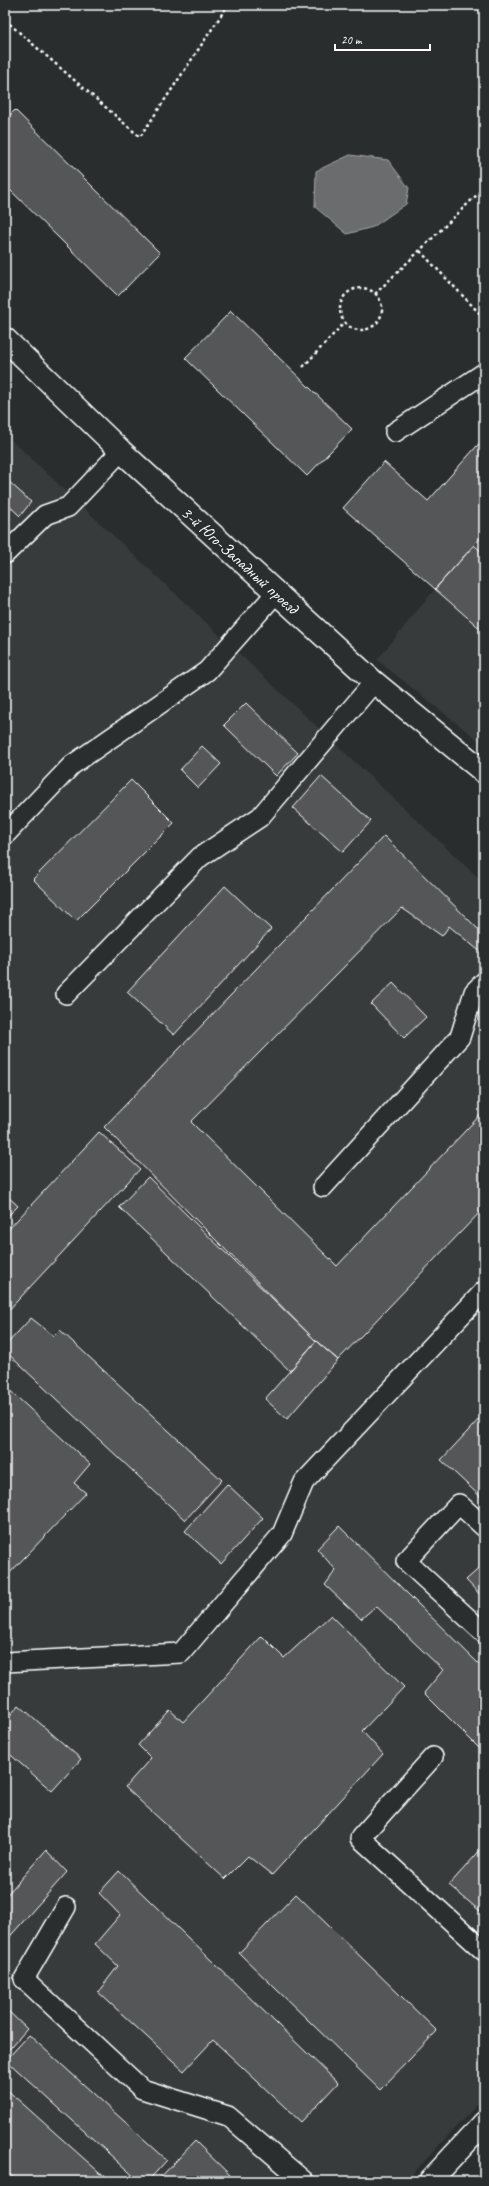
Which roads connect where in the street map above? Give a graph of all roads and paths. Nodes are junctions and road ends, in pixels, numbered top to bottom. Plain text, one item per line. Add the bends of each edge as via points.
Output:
1 (228, 5) edge
2 (5, 20) edge
3 (484, 188) edge
4 (420, 251) junction
5 (375, 294) junction
6 (484, 318) edge
7 (344, 323) junction
8 (5, 339) edge
9 (303, 368) dead end
10 (484, 373) edge
11 (395, 432) dead end
12 (121, 451) junction
13 (5, 554) edge
14 (276, 593) junction
15 (374, 682) junction
16 (484, 772) edge
17 (5, 835) edge
18 (484, 982) edge
19 (66, 994) dead end
20 (323, 1187) dead end
21 (484, 1291) edge
22 (484, 1526) edge
23 (484, 1633) edge
24 (5, 1662) edge
25 (433, 1757) dead end
26 (66, 1907) dead end
27 (484, 1951) edge
28 (484, 2123) edge
29 (304, 2181) edge
30 (430, 2181) edge

1 - 2 path via 140,137
3 - 4 path
4 - 5 path
4 - 6 path
5 - 7 path via 367,289 358,288 346,295 340,306 340,315
5 - 7 path via 382,309 375,325 360,330
7 - 9 path
8 - 12 street, 3-й Юго-Западный проезд
10 - 11 lane
12 - 13 lane via 68,507 45,515
12 - 14 street, 3-й Юго-Западный проезд
14 - 15 street, 3-й Юго-Западный проезд
14 - 17 lane via 206,671 72,765
15 - 16 street, 3-й Юго-Западный проезд
15 - 19 lane via 260,817 200,857
18 - 20 lane via 474,992 460,1037
21 - 24 lane via 304,1482 282,1534 180,1652
22 - 23 lane via 459,1504 406,1561
25 - 27 lane via 360,1838
26 - 29 lane via 24,1979 142,2089 228,2116
28 - 30 street

